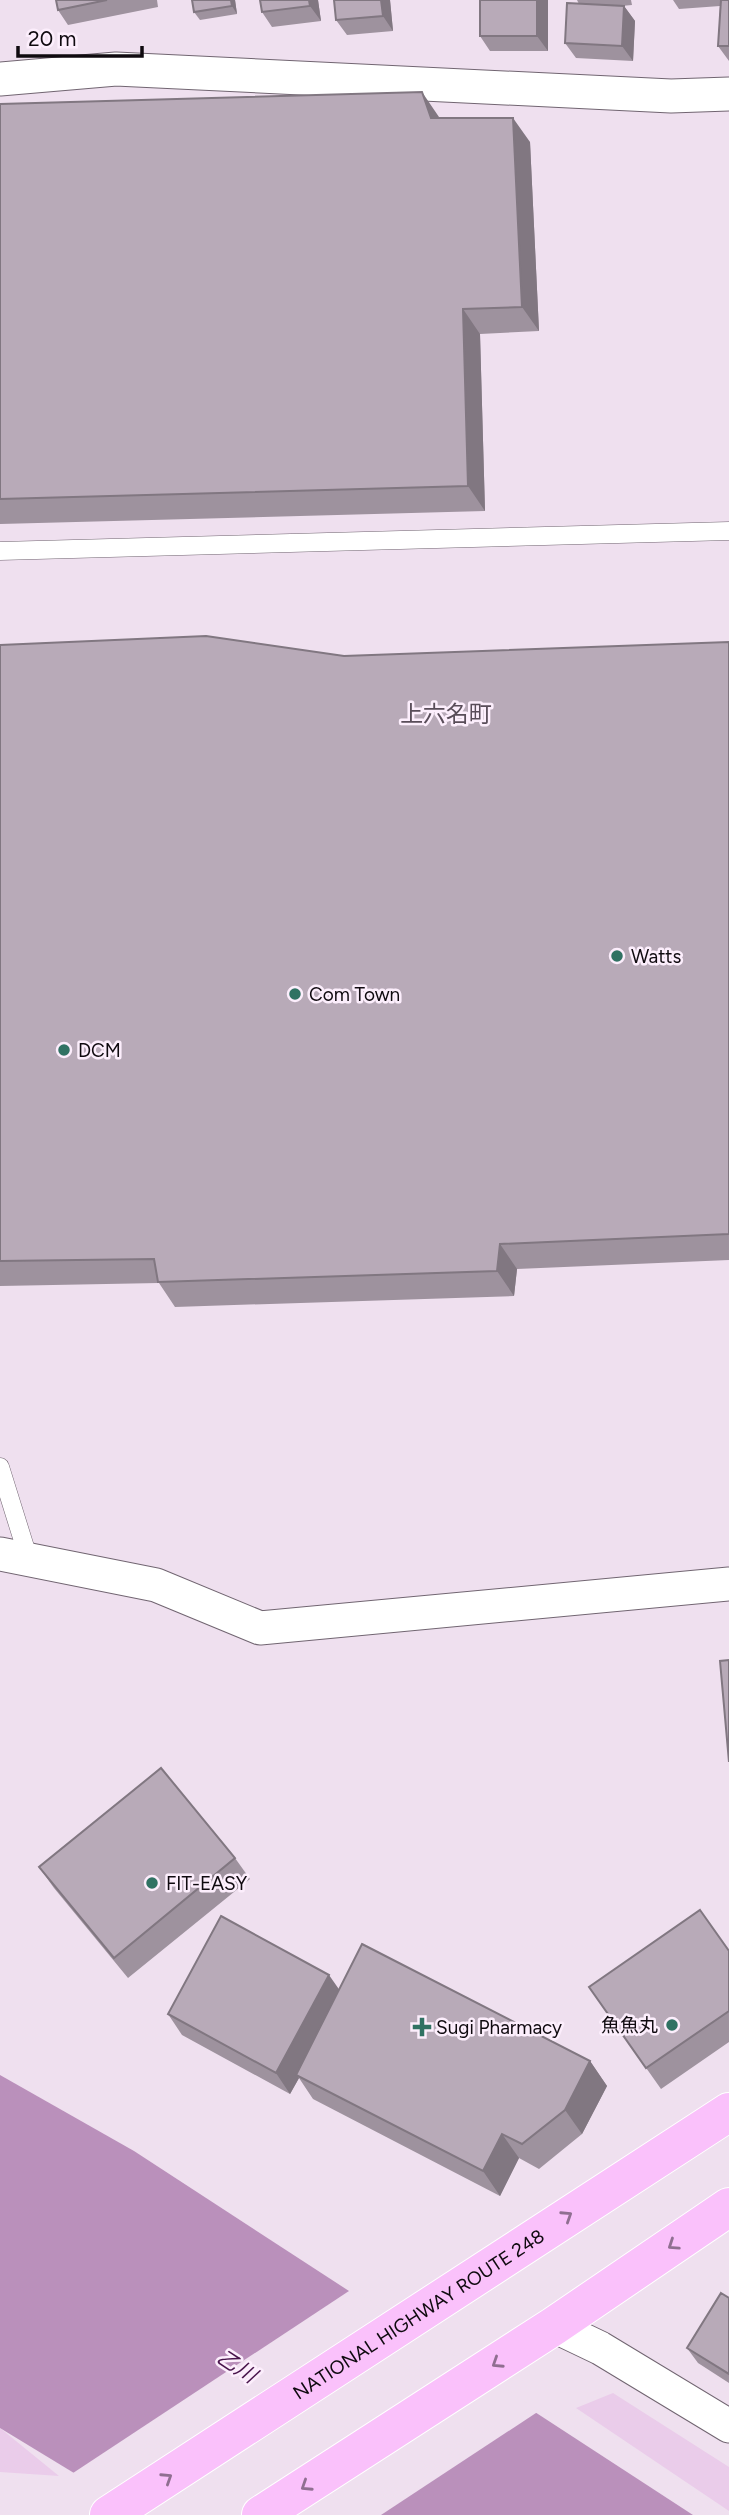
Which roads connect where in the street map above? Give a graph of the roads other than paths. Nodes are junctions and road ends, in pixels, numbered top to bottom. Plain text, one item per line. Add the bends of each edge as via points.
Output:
1 (0, 79) edge
2 (729, 94) edge
3 (729, 531) edge
4 (0, 551) edge
5 (0, 1466) edge
6 (15, 1557) edge
7 (729, 1584) edge
8 (729, 2112) edge
9 (729, 2207) edge
10 (554, 2326) junction
11 (729, 2426) edge
12 (110, 2515) edge
13 (261, 2515) edge

1 - 2 street via 116,69 671,96
3 - 4 lane
5 - 6 lane
6 - 7 street via 156,1585 260,1628
12 -> 8 highway, NATIONAL HIGHWAY ROUTE 248
9 -> 10 highway
10 - 11 street via 600,2348
10 -> 13 highway

